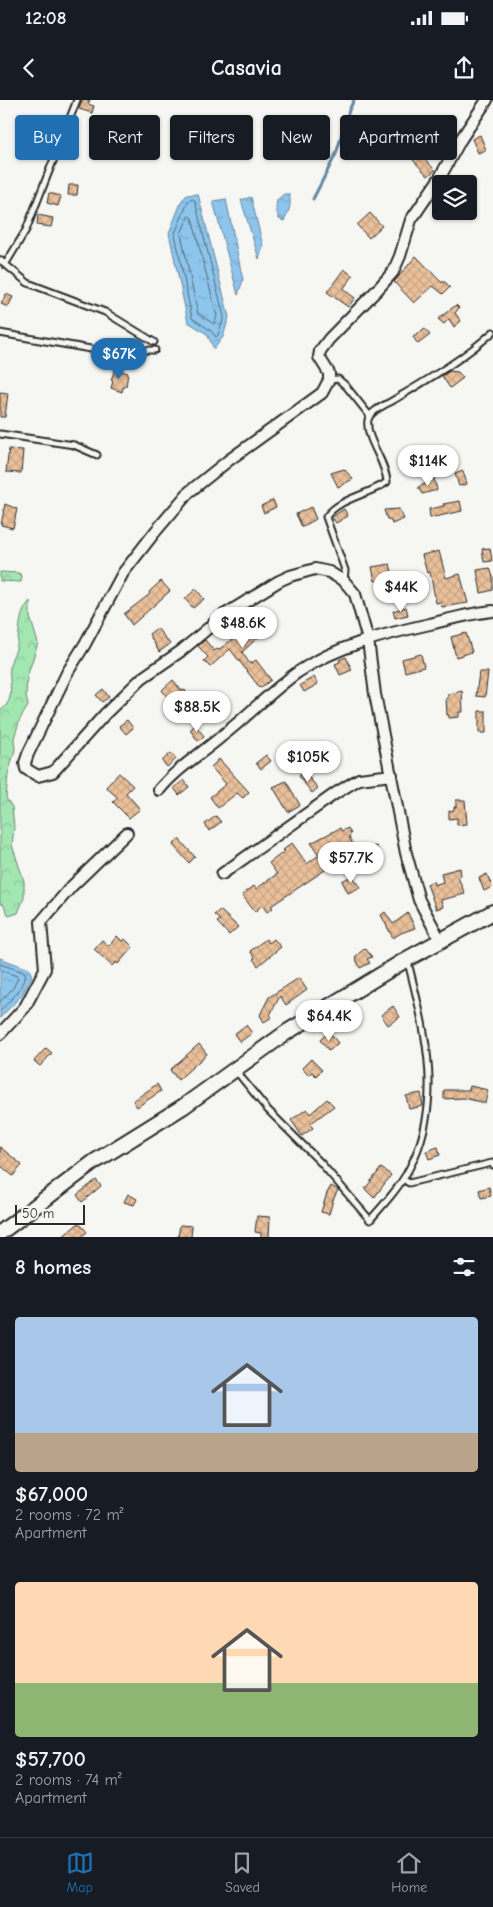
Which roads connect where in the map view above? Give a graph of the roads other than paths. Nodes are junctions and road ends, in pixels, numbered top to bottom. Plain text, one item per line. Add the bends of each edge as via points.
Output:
1 (77, 100) edge
2 (487, 100) edge
3 (0, 260) edge
4 (5, 265) junction
5 (0, 332) edge
6 (493, 332) edge
7 (154, 342) dead end
8 (155, 350) dead end
9 (329, 380) junction
10 (370, 416) junction
11 (0, 434) edge
12 (97, 455) dead end
13 (344, 581) junction
14 (493, 611) edge
15 (368, 640) junction
16 (392, 775) junction
17 (159, 790) dead end
18 (127, 832) dead end
19 (222, 874) dead end
20 (493, 912) edge
21 (440, 940) junction
22 (407, 959) junction
23 (0, 1034) edge
24 (235, 1069) junction
25 (493, 1165) edge
26 (403, 1179) junction
27 (0, 1233) edge

1 - 4 lane via 26,230
2 - 9 street via 411,220 392,272 320,351 319,357
3 - 4 lane
4 - 7 lane via 28,283 105,312
5 - 8 lane via 102,351
6 - 10 lane via 454,363
9 - 10 lane via 338,379 346,386
9 - 13 street via 322,392 189,492 123,573 67,673 28,754 26,769 38,776 53,772 142,678 224,615 273,585 290,576 316,569
10 - 13 lane via 370,434 387,482 332,509 326,517 345,570
11 - 12 lane via 74,444
13 - 15 street via 355,594
14 - 15 street via 469,614
15 - 16 street via 375,694
15 - 17 street via 334,652 299,672 170,776
16 - 19 street via 359,779
16 - 21 street via 406,853 419,900
18 - 23 street via 71,887 42,922 45,969 25,1007
20 - 21 main road
21 - 22 main road
22 - 24 main road via 288,1032
22 - 26 lane via 425,1034 430,1078 429,1111 420,1146
24 - 26 lane via 267,1109 321,1163 370,1220
24 - 27 main road via 184,1106 94,1162
25 - 26 lane via 409,1183

